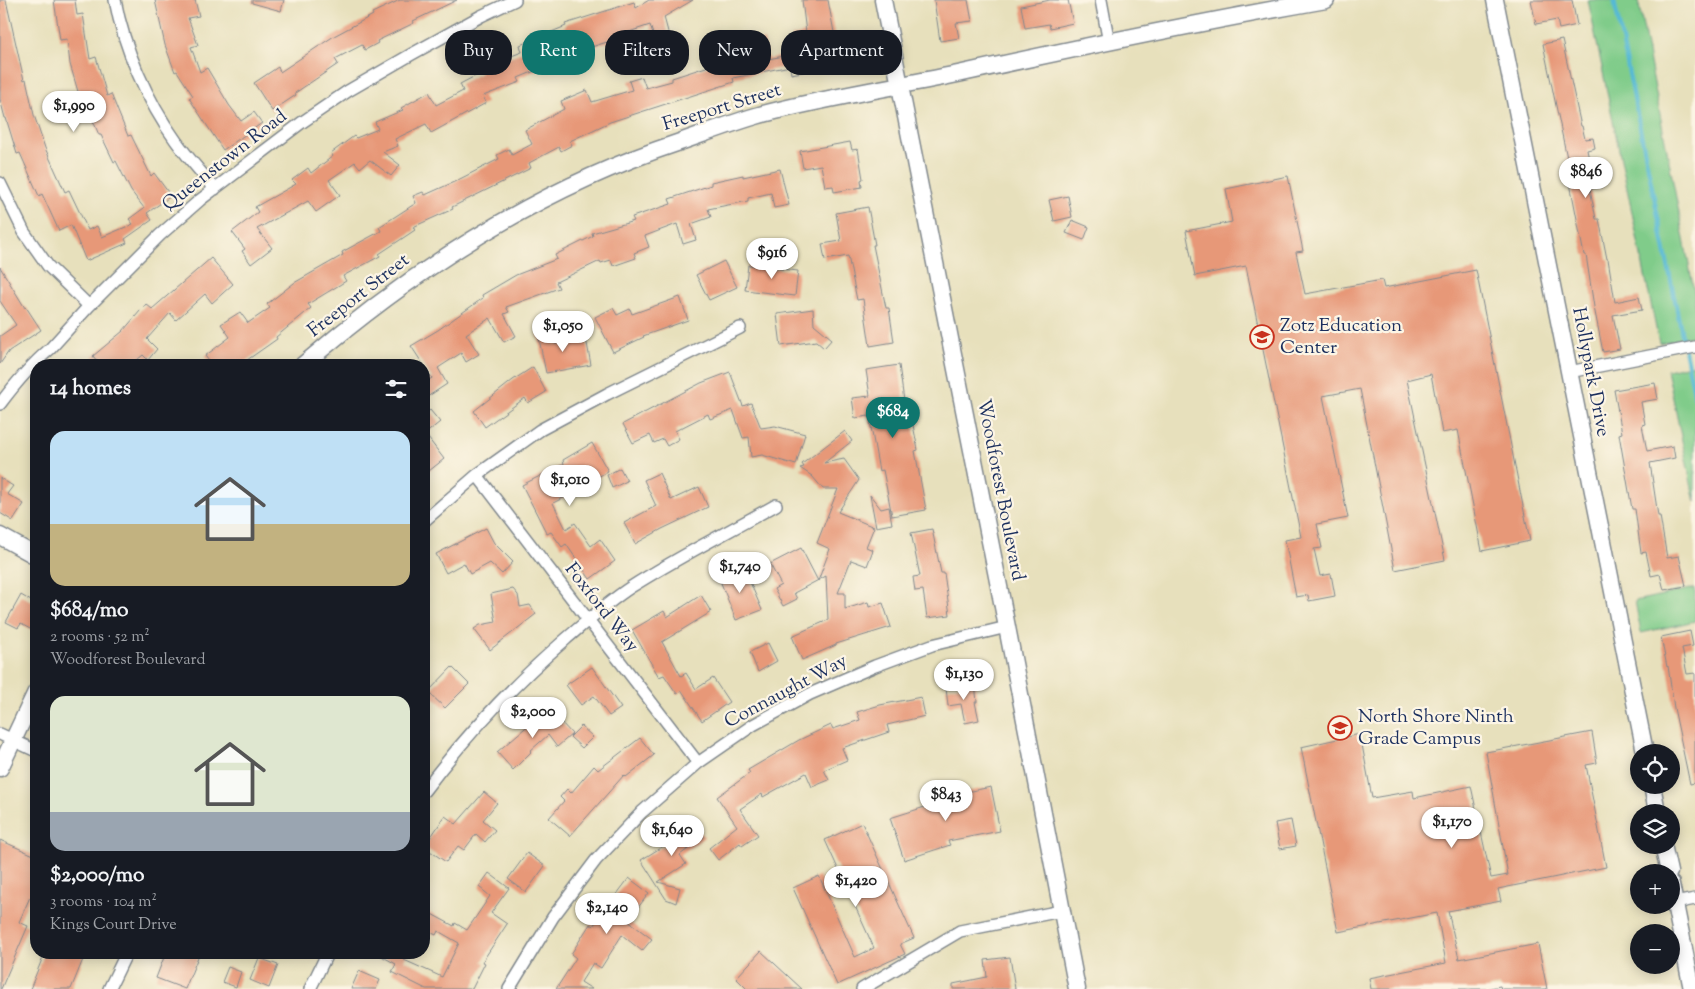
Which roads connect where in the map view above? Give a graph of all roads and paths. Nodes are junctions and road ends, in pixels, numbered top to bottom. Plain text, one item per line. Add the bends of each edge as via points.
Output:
1 (114, 0) edge
2 (515, 0) edge
3 (882, 0) edge
4 (1101, 0) edge
5 (1326, 0) edge
6 (1496, 0) edge
7 (1302, 2) edge
8 (1109, 43) junction
9 (900, 87) junction
10 (0, 183) edge
11 (215, 188) junction
12 (89, 306) junction
13 (740, 328) dead end
14 (1695, 347) edge
15 (38, 359) edge
16 (310, 359) edge
17 (30, 368) edge
18 (1569, 372) junction
19 (0, 404) edge
20 (477, 475) junction
21 (776, 505) dead end
22 (430, 516) edge
23 (0, 536) edge
24 (30, 553) edge
25 (588, 620) junction
26 (1007, 628) junction
27 (30, 701) edge
28 (6, 737) edge
29 (1643, 744) edge
30 (30, 749) edge
31 (698, 763) junction
32 (0, 768) edge
33 (430, 783) edge
34 (1695, 899) edge
35 (1680, 902) edge
36 (1062, 911) junction
37 (1677, 914) edge
38 (124, 959) edge
39 (325, 959) edge
40 (109, 989) edge
41 (310, 989) edge
42 (509, 989) edge
43 (862, 989) edge
44 (1077, 989) edge
45 (1692, 989) edge

1 - 11 street via 133,61 148,95 176,142
2 - 11 street, Queenstown Road via 348,92
3 - 9 main road, Woodforest Boulevard
4 - 8 street
5 - 7 main road, Freeport Street
6 - 18 main road, Hollypark Drive
7 - 8 main road, Freeport Street
8 - 9 main road, Freeport Street
9 - 16 main road, Freeport Street via 754,117 656,149 563,189 437,262 342,331
9 - 26 main road, Woodforest Boulevard
10 - 12 street via 24,232 48,266
11 - 12 street, Queenstown Road via 160,235
12 - 15 street, Queenstown Road
13 - 20 street via 540,430
14 - 18 street
17 - 19 street, Queenstown Road
18 - 29 main road, Hollypark Drive
20 - 22 street
20 - 25 street, Foxford Way
21 - 25 street via 630,588
23 - 24 main road
25 - 31 street, Foxford Way
25 - 33 street via 490,710
26 - 31 street, Connaught Way via 932,645 810,694 753,725
26 - 36 main road, Woodforest Boulevard
27 - 28 main road
28 - 30 street
28 - 32 main road
31 - 42 street, Connaught Way via 642,812 596,860 553,917
34 - 35 street
36 - 43 street via 960,931
36 - 44 main road, Woodforest Boulevard
37 - 45 main road
38 - 40 street
39 - 41 street

